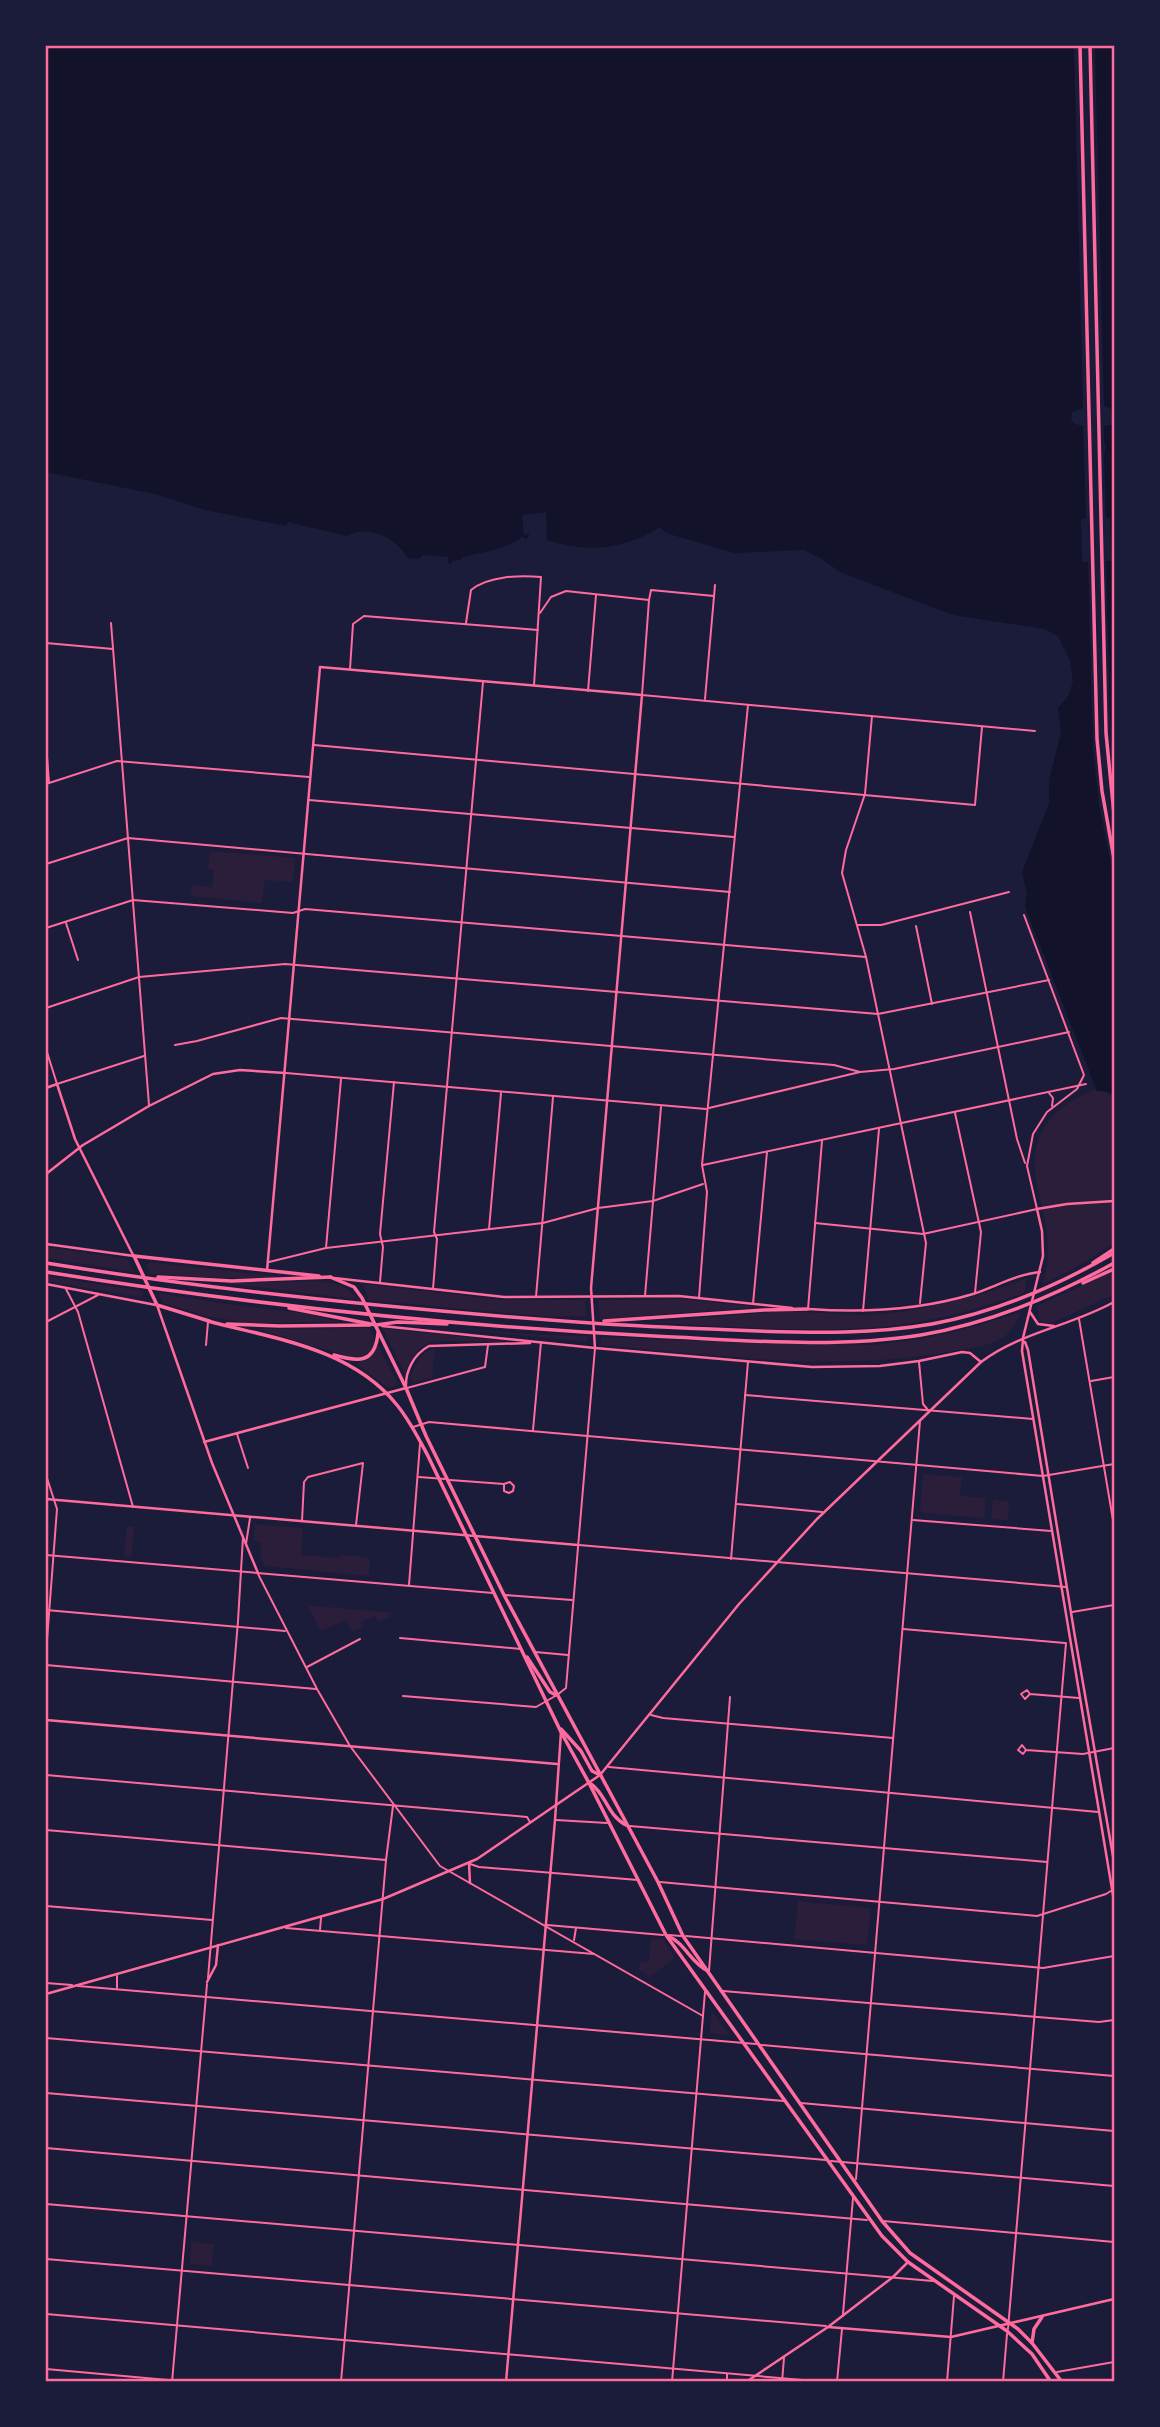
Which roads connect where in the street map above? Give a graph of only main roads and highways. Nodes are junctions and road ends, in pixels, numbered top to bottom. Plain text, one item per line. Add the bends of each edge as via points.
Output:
1 (1080, 46) edge
2 (1090, 46) edge
3 (1115, 814) edge
4 (1115, 859) edge
5 (1115, 1251) edge
6 (46, 1263) edge
7 (1115, 1263) edge
8 (1115, 1269) edge
9 (46, 1272) edge
10 (132, 1276) junction
11 (331, 1277) junction
12 (1042, 1300) junction
13 (266, 1303) junction
14 (808, 1309) road end
15 (208, 1321) junction
16 (583, 1322) junction
17 (498, 1325) junction
18 (377, 1327) junction
19 (312, 1349) junction
20 (522, 1650) junction
21 (558, 1695) junction
22 (558, 1726) junction
23 (600, 1775) junction
24 (589, 1783) junction
25 (626, 1825) junction
26 (666, 1935) junction
27 (709, 1972) junction
28 (1042, 2317) road end
29 (1032, 2343) junction
30 (1051, 2382) edge
31 (1062, 2382) edge

1 - 4 main road via 1097,739
2 - 3 main road via 1106,733
5 - 16 main road via 1031,1295 985,1311 890,1330 785,1332
6 - 10 main road
7 - 12 main road
8 - 12 main road
9 - 13 main road
10 - 11 main road via 227,1281
10 - 16 main road via 349,1303
11 - 15 main road via 134,1256 157,1305
11 - 18 main road via 354,1287
12 - 17 main road via 955,1328 864,1341 738,1339
13 - 17 main road
13 - 18 main road
14 - 16 main road
15 - 18 main road
15 - 19 main road
17 - 18 main road via 406,1322
18 - 19 main road via 375,1349 364,1359
18 - 21 main road via 504,1595
19 - 20 main road via 354,1368 386,1393 412,1427
20 - 21 main road via 550,1692
20 - 22 main road
21 - 23 main road
22 - 23 main road
22 - 24 main road
23 - 25 main road
24 - 25 main road via 609,1811
24 - 26 main road
25 - 27 main road via 683,1936
26 - 27 main road via 677,1939 700,1968
26 - 30 main road via 870,2220 908,2262 1007,2331 1032,2354
27 - 29 main road via 882,2221 910,2253
28 - 29 main road
29 - 31 main road

